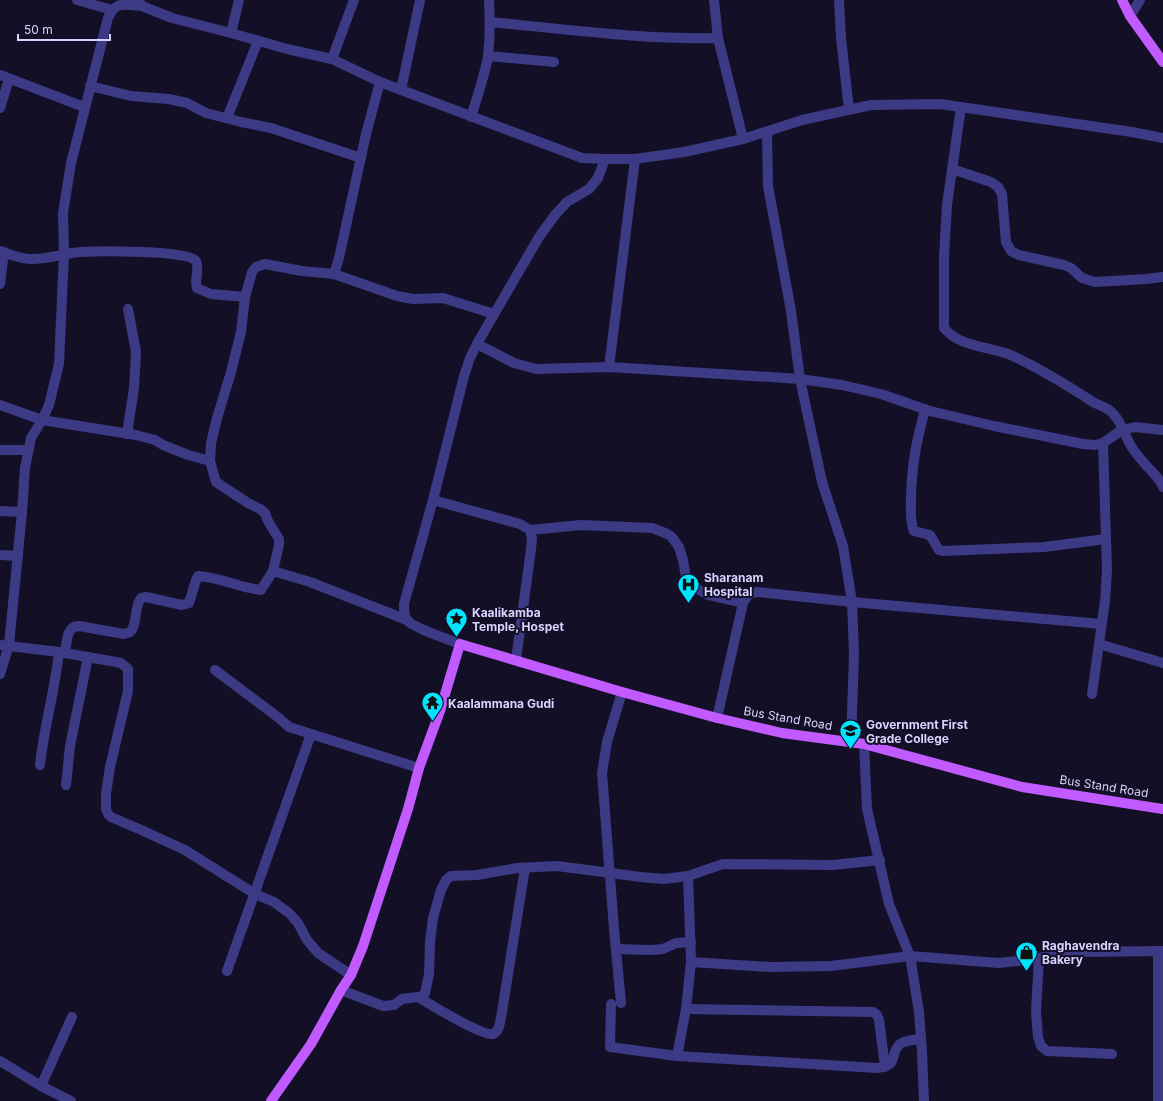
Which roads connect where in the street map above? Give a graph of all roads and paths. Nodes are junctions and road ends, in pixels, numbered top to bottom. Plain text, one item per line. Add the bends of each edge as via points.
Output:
1 (77, 0) edge
2 (239, 0) edge
3 (354, 0) edge
4 (420, 0) edge
5 (489, 0) edge
6 (714, 0) edge
7 (839, 0) edge
8 (1122, 0) edge
9 (1140, 0) edge
10 (140, 3) edge
11 (112, 10) junction
12 (1130, 16) junction
13 (490, 22) junction
14 (231, 33) junction
15 (718, 38) junction
16 (258, 41) junction
17 (488, 56) junction
18 (332, 59) junction
19 (554, 62) dead end
20 (1163, 62) edge
21 (4, 77) edge
22 (380, 82) junction
23 (90, 86) junction
24 (401, 90) junction
25 (84, 107) junction
26 (961, 107) junction
27 (0, 108) edge
28 (849, 110) junction
29 (471, 117) junction
30 (226, 118) junction
31 (767, 132) junction
32 (1163, 138) edge
33 (743, 139) junction
34 (361, 158) junction
35 (605, 159) junction
36 (635, 159) junction
37 (952, 168) junction
38 (2, 251) edge
39 (64, 254) junction
40 (334, 274) junction
41 (1163, 277) edge
42 (0, 284) edge
43 (245, 297) junction
44 (128, 309) dead end
45 (494, 314) junction
46 (477, 344) junction
47 (609, 367) junction
48 (800, 379) junction
49 (0, 405) edge
50 (925, 409) junction
51 (42, 420) junction
52 (1122, 430) junction
53 (1163, 430) edge
54 (127, 434) junction
55 (1103, 443) junction
56 (0, 450) edge
57 (29, 450) junction
58 (210, 462) junction
59 (1163, 487) edge
60 (434, 500) junction
61 (0, 511) edge
62 (22, 512) junction
63 (530, 530) junction
64 (1106, 539) junction
65 (0, 555) edge
66 (18, 556) junction
67 (273, 571) junction
68 (743, 602) junction
69 (852, 602) junction
70 (407, 620) junction
71 (1101, 624) junction
72 (460, 644) junction
73 (1099, 644) junction
74 (5, 645) edge
75 (62, 652) junction
76 (88, 657) junction
77 (516, 660) junction
78 (1163, 663) edge
79 (215, 670) dead end
80 (0, 674) edge
81 (622, 692) junction
82 (1092, 694) dead end
83 (717, 718) junction
84 (311, 734) junction
85 (851, 743) junction
86 (864, 744) junction
87 (40, 765) dead end
88 (419, 768) junction
89 (66, 785) dead end
90 (1163, 809) edge
91 (880, 860) junction
92 (525, 868) junction
93 (610, 873) junction
94 (688, 876) junction
95 (255, 894) junction
96 (691, 942) junction
97 (616, 949) junction
98 (1160, 951) edge
99 (910, 956) junction
100 (1039, 958) junction
101 (691, 962) junction
102 (227, 970) dead end
103 (351, 975) junction
104 (340, 990) junction
105 (418, 997) junction
106 (686, 1009) junction
107 (72, 1017) dead end
108 (921, 1039) junction
109 (1112, 1054) dead end
110 (677, 1056) junction
111 (0, 1061) edge
112 (885, 1067) junction
113 (41, 1086) junction
114 (71, 1101) edge
115 (271, 1101) edge
116 (924, 1101) edge
117 (1158, 1101) edge

1 - 11 street
2 - 14 street
3 - 18 street
4 - 24 street
5 - 13 street
6 - 15 street
7 - 28 street
8 - 12 main road
9 - 12 street
10 - 11 street via 120,4
10 - 14 street via 172,18
11 - 23 street
12 - 20 main road
13 - 15 street via 654,38
13 - 17 street
14 - 16 street
15 - 33 street
16 - 18 street
16 - 30 street
17 - 19 street
17 - 29 street
18 - 22 street
21 - 25 street
21 - 27 street
22 - 24 street
22 - 34 street
23 - 25 street
23 - 30 street via 130,96 187,103
24 - 29 street
25 - 39 street via 63,213
26 - 28 street via 940,104 871,106
26 - 32 street
26 - 37 street
28 - 31 street via 802,120
29 - 35 street via 582,158
30 - 34 street via 271,128
31 - 33 street
31 - 48 street via 768,186 791,312
33 - 36 street via 684,152
34 - 40 street
35 - 36 street
35 - 45 street via 598,178 589,189 567,202 539,237
36 - 47 street
37 - 41 street via 992,182 998,187 1002,194 1006,242 1011,251 1071,268 1082,278 1095,282
37 - 52 street via 944,256 944,328 955,338 1012,355 1063,383 1108,410 1118,420
38 - 39 street via 31,260
38 - 42 street
39 - 43 street via 137,252 188,257 196,262 197,288 211,294
39 - 51 street via 60,364
40 - 43 street via 265,264 256,267 252,272
40 - 45 street via 397,296 413,299 444,298
43 - 58 street via 241,332 211,443
44 - 54 street via 136,352
45 - 46 street
46 - 47 street via 514,363 536,369
46 - 60 street via 464,376
47 - 48 street
48 - 50 street via 842,384
48 - 69 street via 822,482 843,546
49 - 51 street
50 - 55 street via 1082,444
50 - 64 street via 914,460 911,515 914,530 930,535 939,550 1015,549
51 - 54 street
51 - 57 street via 31,438
52 - 53 street via 1135,427
52 - 55 street
52 - 59 street via 1132,448
54 - 58 street via 155,440
55 - 64 street
56 - 57 street
57 - 62 street
58 - 67 street via 216,482 265,513 279,545
60 - 63 street via 520,524
60 - 70 street via 404,604
61 - 62 street
62 - 66 street
63 - 68 street via 581,525 652,528 665,532 679,547 686,577 696,588 708,595
63 - 77 street via 531,548
64 - 71 street via 1107,570
65 - 66 street
66 - 74 street
67 - 70 street via 310,582
67 - 75 street via 261,590 198,576 189,603 182,605 141,598 137,603 130,632 124,634 74,626
68 - 69 street via 749,594 757,592
68 - 83 street
69 - 71 street
69 - 85 street via 854,654
70 - 72 street
71 - 73 street
72 - 77 main road, Bus Stand Road
72 - 88 main road via 440,711
73 - 78 street
73 - 82 street
74 - 75 street
74 - 80 street
75 - 76 street
75 - 87 street via 42,744
76 - 89 street via 70,746
76 - 95 street via 121,663 128,669 129,676 128,691 110,767 105,803 108,814 185,850
77 - 81 main road, Bus Stand Road
79 - 84 street via 289,727
81 - 83 main road, Bus Stand Road
81 - 93 street via 607,742 602,773
83 - 85 main road, Bus Stand Road via 782,733
84 - 88 street
84 - 95 street
85 - 86 main road, Bus Stand Road
86 - 90 main road, Bus Stand Road via 1022,787
86 - 91 street via 867,809
88 - 103 main road via 387,875
91 - 94 street via 833,865 723,864
91 - 99 street via 889,904
92 - 93 street via 557,866
92 - 105 street via 464,874 451,876 446,880 433,918 427,990 423,996
92 - 105 street via 497,1032 489,1035 447,1015
93 - 94 street via 664,879
93 - 97 street
94 - 96 street
95 - 102 street
95 - 103 street via 274,902 289,913 318,953
96 - 97 street via 676,943 663,949
96 - 101 street
97 - 110 street via 616,1003 610,1047
98 - 100 street via 1079,952
98 - 117 street
99 - 100 street via 999,963
99 - 101 street via 831,966 769,967
99 - 108 street
100 - 109 street via 1036,1011 1041,1046 1047,1050
101 - 106 street
103 - 104 main road
104 - 105 street via 383,1006 394,1005 405,998
104 - 115 main road via 311,1044
106 - 110 street
106 - 112 street via 873,1012 879,1020
107 - 113 street
108 - 112 street via 899,1046 890,1064
108 - 116 street
110 - 112 street
111 - 113 street
113 - 114 street

